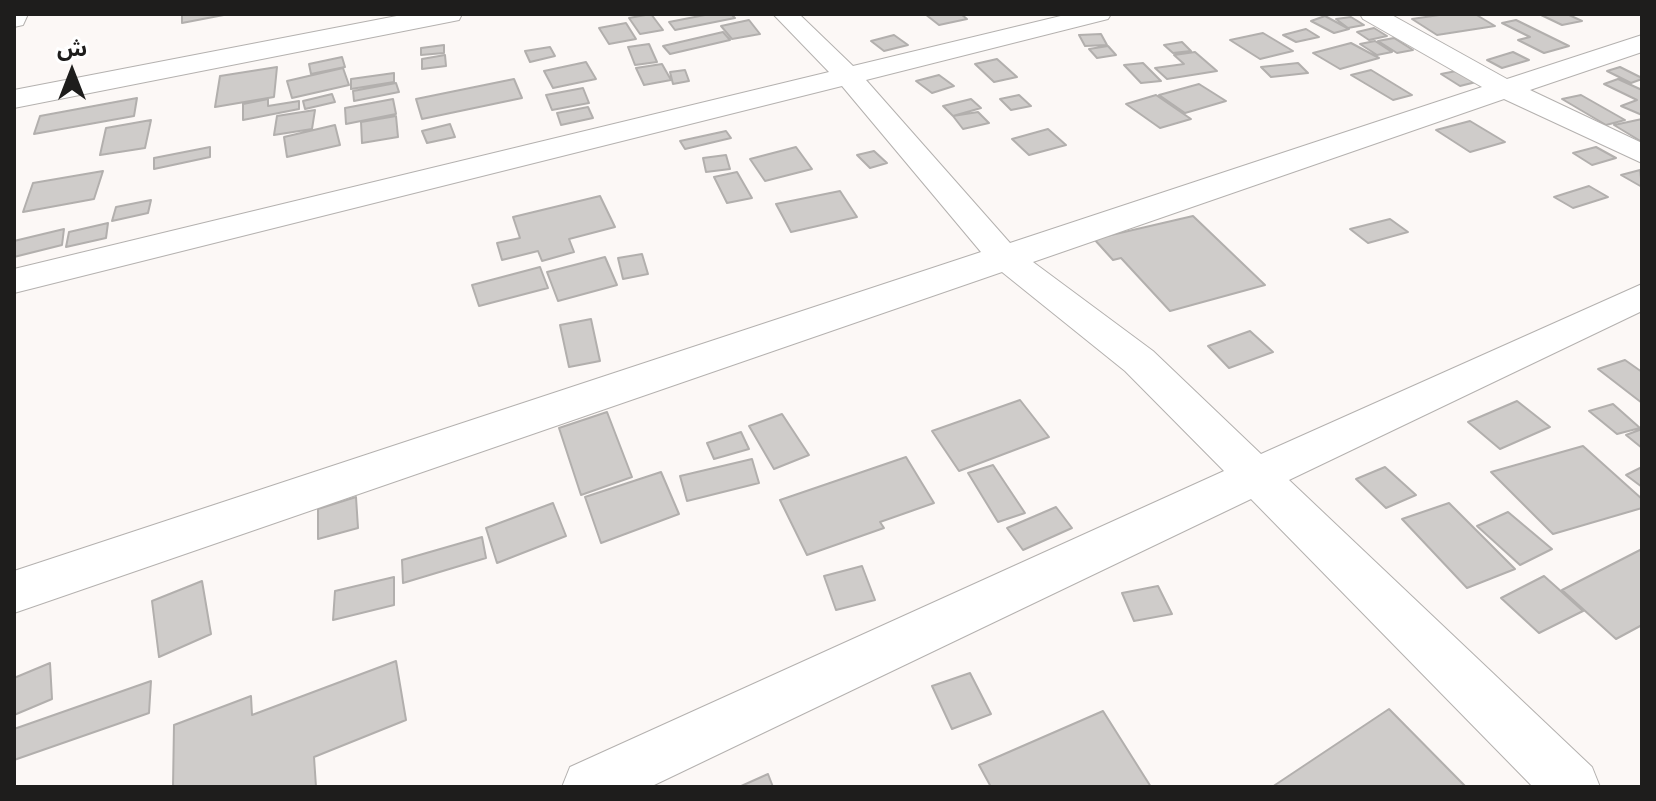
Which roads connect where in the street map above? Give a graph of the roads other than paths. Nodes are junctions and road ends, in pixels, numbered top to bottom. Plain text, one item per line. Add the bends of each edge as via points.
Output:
1 (16, 14) edge
2 (449, 14) edge
3 (785, 14) edge
4 (1099, 14) edge
5 (1372, 14) edge
6 (14, 20) edge
7 (1642, 43) edge
8 (848, 76) junction
9 (1505, 89) junction
10 (14, 99) edge
11 (1642, 154) edge
12 (1004, 257) junction
13 (14, 281) edge
14 (1642, 296) edge
15 (1255, 476) junction
16 (14, 592) edge
17 (590, 787) edge
18 (1572, 787) edge

1 - 6 street
2 - 10 street
3 - 8 street
4 - 8 street
5 - 9 street
7 - 9 street
8 - 12 street
8 - 13 street
9 - 11 street
9 - 12 street
12 - 15 street via 1139,361
12 - 16 street
14 - 15 street
15 - 17 street
15 - 18 street

